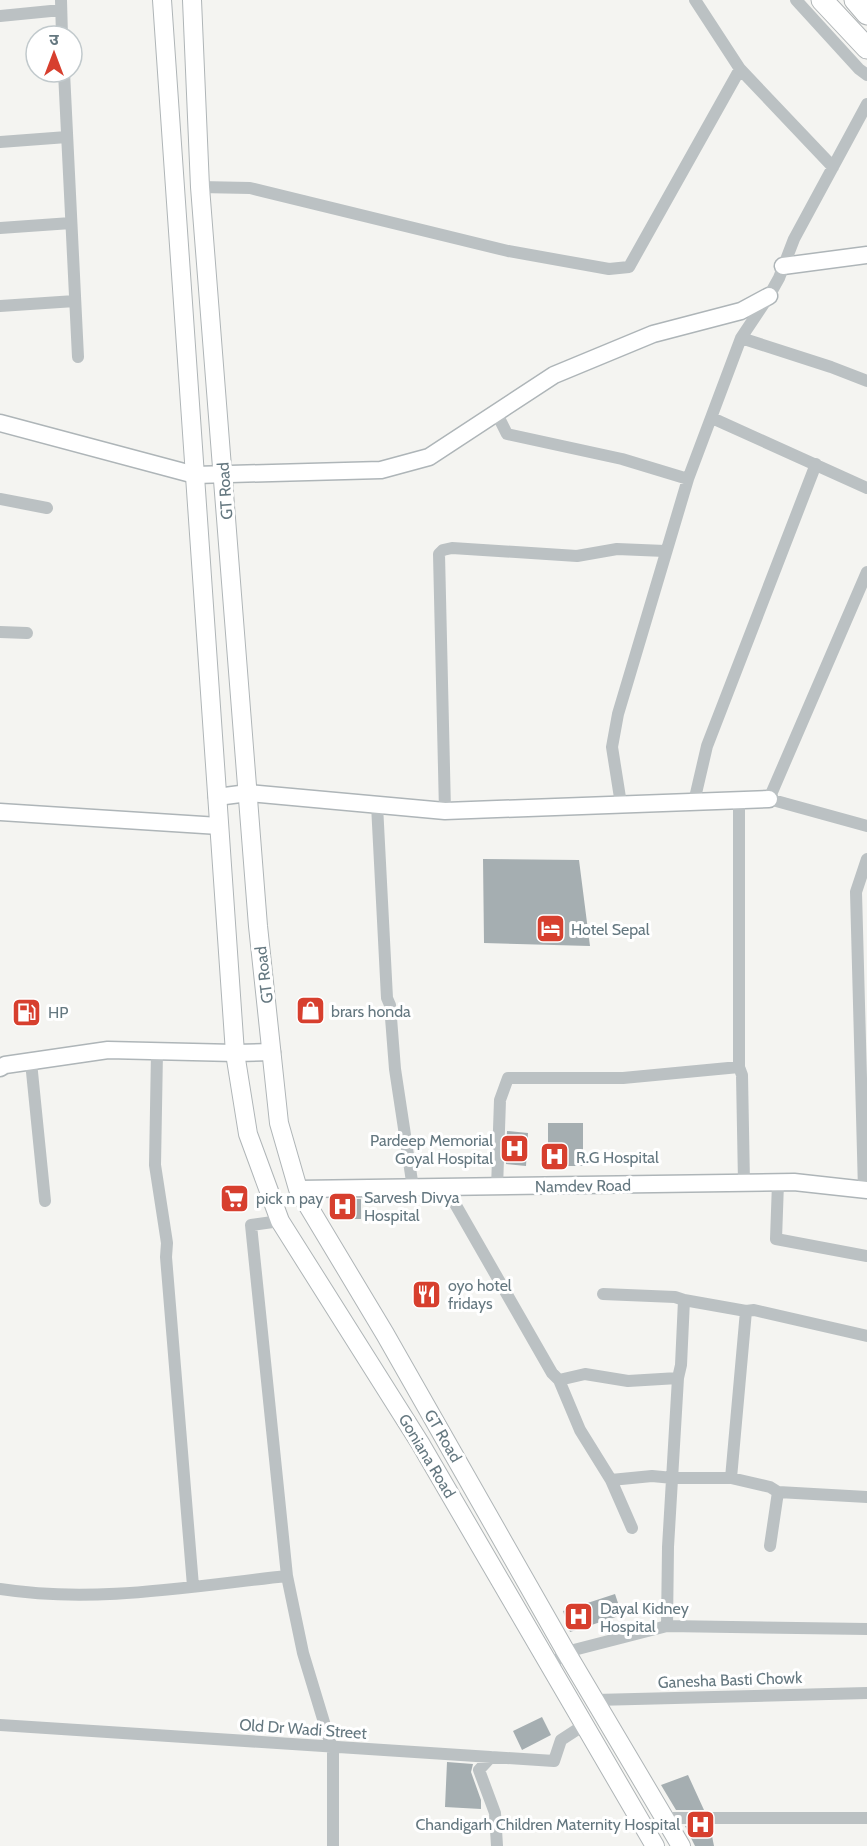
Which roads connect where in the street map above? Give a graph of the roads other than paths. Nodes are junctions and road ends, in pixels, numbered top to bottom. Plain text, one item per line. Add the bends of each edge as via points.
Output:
1 (162, 0) edge
2 (192, 0) edge
3 (695, 0) edge
4 (796, 0) edge
5 (822, 0) edge
6 (855, 0) edge
7 (61, 5) edge
8 (867, 14) edge
9 (0, 16) edge
10 (62, 24) edge
11 (867, 48) edge
12 (740, 69) junction
13 (867, 75) edge
14 (65, 84) edge
15 (867, 104) edge
16 (67, 137) junction
17 (0, 142) edge
18 (833, 167) junction
19 (200, 187) junction
20 (71, 223) junction
21 (0, 228) edge
22 (867, 255) edge
23 (783, 266) junction
24 (769, 296) junction
25 (75, 301) junction
26 (0, 306) edge
27 (741, 338) junction
28 (78, 357) dead end
29 (867, 381) edge
30 (496, 412) junction
31 (712, 418) junction
32 (0, 423) edge
33 (816, 464) junction
34 (223, 474) junction
35 (195, 475) junction
36 (688, 479) junction
37 (867, 488) edge
38 (0, 499) edge
39 (47, 508) dead end
40 (665, 551) junction
41 (867, 572) edge
42 (0, 633) edge
43 (27, 633) dead end
44 (248, 793) junction
45 (217, 797) junction
46 (769, 799) junction
47 (739, 800) junction
48 (694, 802) junction
49 (621, 804) junction
50 (377, 805) junction
51 (445, 811) junction
52 (0, 812) edge
53 (219, 826) junction
54 (867, 826) edge
55 (867, 859) edge
56 (157, 1052) junction
57 (272, 1052) junction
58 (235, 1053) junction
59 (31, 1062) junction
60 (739, 1067) junction
61 (0, 1068) edge
62 (864, 1093) edge
63 (744, 1183) junction
64 (778, 1183) junction
65 (413, 1188) junction
66 (446, 1188) junction
67 (497, 1188) junction
68 (298, 1189) junction
69 (866, 1190) edge
70 (45, 1201) dead end
71 (280, 1221) junction
72 (867, 1256) edge
73 (603, 1294) dead end
74 (684, 1300) junction
75 (746, 1311) junction
76 (867, 1336) edge
77 (678, 1378) junction
78 (559, 1380) junction
79 (673, 1478) junction
80 (731, 1478) junction
81 (611, 1480) junction
82 (778, 1492) junction
83 (867, 1497) edge
84 (632, 1528) dead end
85 (770, 1546) dead end
86 (286, 1576) junction
87 (193, 1586) junction
88 (0, 1589) edge
89 (667, 1626) junction
90 (867, 1629) edge
91 (566, 1652) junction
92 (550, 1666) junction
93 (867, 1693) edge
94 (595, 1700) junction
95 (0, 1725) edge
96 (584, 1725) junction
97 (331, 1747) junction
98 (491, 1757) junction
99 (664, 1818) junction
100 (867, 1818) edge
101 (333, 1846) edge
102 (497, 1846) edge
103 (655, 1846) edge
104 (681, 1846) edge

1 - 35 main road, GT Road
2 - 19 main road, GT Road
3 - 12 street
4 - 13 street
5 - 11 highway
6 - 8 highway
7 - 9 street
7 - 10 street
12 - 18 street
12 - 19 street via 629,267 609,269 508,251 250,188
14 - 16 street
15 - 18 street
16 - 17 street
16 - 20 street
18 - 23 street
19 - 34 main road, GT Road
20 - 21 street
20 - 25 street
22 - 23 street
23 - 24 street
24 - 27 street
24 - 30 street via 741,312 653,334 554,375
25 - 26 street
25 - 28 street
27 - 29 street
27 - 31 street
30 - 34 street via 429,457 381,470
30 - 36 street via 507,434 622,459
31 - 33 street
31 - 36 street
32 - 35 street
33 - 37 street
33 - 48 street via 707,746
34 - 35 street
34 - 44 main road, GT Road
35 - 45 main road, GT Road
36 - 40 street
38 - 39 street
40 - 49 street via 612,747
40 - 51 street via 616,549 577,556 442,550 439,554
41 - 46 street
42 - 43 street
44 - 45 street
44 - 50 street
44 - 57 main road, GT Road
45 - 53 main road, GT Road
46 - 47 street
46 - 54 street
47 - 48 street
47 - 60 street
48 - 49 street
49 - 51 street
50 - 51 street
50 - 65 street via 387,999
52 - 53 street
53 - 58 main road, GT Road
55 - 62 street via 856,892
56 - 58 street
56 - 59 street via 108,1050
56 - 87 street via 155,1165 167,1243
57 - 58 street
57 - 68 main road, GT Road via 279,1123
58 - 71 main road, Goniana Road via 248,1134
59 - 61 street
59 - 70 street
60 - 63 street
60 - 67 street via 623,1078 508,1078 500,1100
62 - 69 street
63 - 64 street, Namdev Road
63 - 67 street, Namdev Road
64 - 69 street, Namdev Road
64 - 72 street via 776,1239
65 - 66 street, Namdev Road
65 - 68 street, Namdev Road
66 - 67 street, Namdev Road
66 - 78 street
68 - 91 main road, GT Road
71 - 86 street via 251,1225
71 - 92 main road, Goniana Road via 420,1443
73 - 74 street
74 - 75 street
74 - 77 street
75 - 76 street
75 - 80 street
77 - 78 street via 628,1381 585,1374
77 - 79 street
78 - 81 street via 580,1430
79 - 80 street
79 - 81 street
79 - 89 street
80 - 82 street
81 - 84 street
82 - 83 street
82 - 85 street
86 - 87 street
86 - 97 street via 303,1653
87 - 88 street via 112,1595
89 - 90 street
89 - 91 street
91 - 92 street
91 - 94 main road, GT Road
92 - 96 main road, Goniana Road
93 - 94 street, Ganesha Basti Chowk
94 - 99 main road, GT Road
95 - 97 street, Old Dr Wadi Street
96 - 98 street, Old Dr Wadi Street via 561,1740 554,1761
96 - 103 main road, Goniana Road
97 - 98 street, Old Dr Wadi Street
97 - 101 street
98 - 102 street via 479,1770 495,1813
99 - 100 street
99 - 104 main road, GT Road

